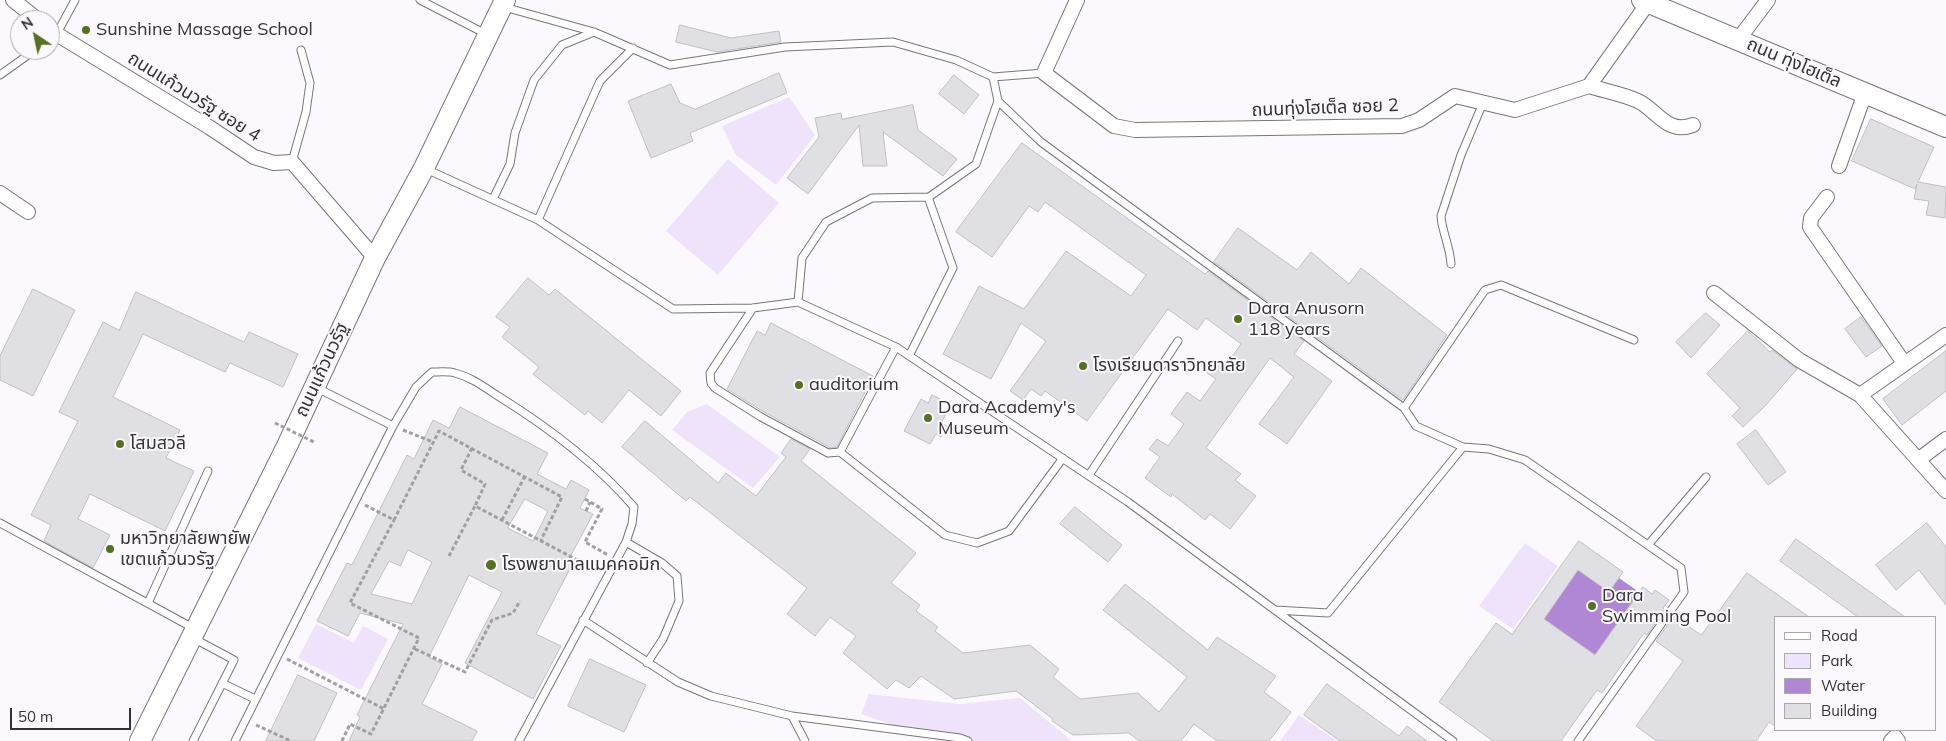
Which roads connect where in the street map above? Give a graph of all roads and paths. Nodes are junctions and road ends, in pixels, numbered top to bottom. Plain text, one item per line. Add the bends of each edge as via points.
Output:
1 (14, 0) edge
2 (75, 0) edge
3 (420, 0) edge
4 (1077, 0) edge
5 (1768, 0) edge
6 (1645, 1) edge
7 (503, 3) edge
8 (26, 10) edge
9 (60, 23) edge
10 (594, 32) junction
11 (488, 36) junction
12 (60, 40) edge
13 (1738, 40) junction
14 (633, 48) junction
15 (301, 50) dead end
16 (21, 60) edge
17 (1044, 73) junction
18 (0, 75) edge
19 (993, 76) junction
20 (1589, 86) junction
21 (1865, 93) junction
22 (998, 101) junction
23 (1483, 103) junction
24 (1692, 125) dead end
25 (1946, 126) edge
26 (292, 162) junction
27 (1839, 166) dead end
28 (424, 168) junction
29 (0, 193) edge
30 (928, 197) junction
31 (1827, 197) dead end
32 (493, 199) junction
33 (28, 212) dead end
34 (538, 220) junction
35 (375, 258) junction
36 (1451, 264) dead end
37 (1714, 293) dead end
38 (798, 302) junction
39 (752, 308) junction
40 (1946, 335) edge
41 (1634, 340) dead end
42 (1178, 341) dead end
43 (896, 347) junction
44 (909, 356) junction
45 (1904, 363) junction
46 (315, 387) junction
47 (1860, 395) junction
48 (1404, 408) junction
49 (275, 423) dead end
50 (393, 426) junction
51 (1946, 438) edge
52 (314, 442) dead end
53 (433, 442) junction
54 (1463, 447) junction
55 (472, 448) junction
56 (840, 452) junction
57 (1062, 458) junction
58 (1918, 460) junction
59 (208, 471) dead end
60 (1089, 475) junction
61 (525, 476) junction
62 (1706, 477) dead end
63 (1946, 491) edge
64 (585, 499) dead end
65 (356, 500) junction
66 (590, 502) junction
67 (474, 506) junction
68 (586, 511) dead end
69 (394, 520) junction
70 (502, 520) junction
71 (0, 523) edge
72 (541, 540) junction
73 (626, 542) junction
74 (1648, 545) junction
75 (449, 556) dead end
76 (616, 560) junction
77 (608, 576) junction
78 (520, 601) dead end
79 (148, 603) junction
80 (1274, 610) junction
81 (583, 620) junction
82 (193, 633) junction
83 (414, 649) junction
84 (278, 654) junction
85 (647, 663) junction
86 (222, 683) junction
87 (255, 699) junction
88 (384, 709) junction
89 (792, 716) junction
90 (245, 720) junction
91 (140, 741) edge
92 (193, 741) edge
93 (235, 741) edge
94 (291, 741) edge
95 (342, 741) edge
96 (520, 741) edge
97 (805, 741) edge
98 (968, 741) edge
99 (1452, 741) edge
100 (1578, 741) edge
101 (1891, 741) edge
102 (1898, 741) edge

1 - 8 street
2 - 9 lane
3 - 11 lane
4 - 17 street
5 - 13 street
6 - 13 street, ถนน ทุ่งโฮเต็ล
6 - 20 street
7 - 10 lane
7 - 11 street, ถนนแก้วนวรัฐ
10 - 14 lane
10 - 32 lane via 562,45 534,80 515,133 510,164
11 - 28 street, ถนนแก้วนวรัฐ
12 - 26 street, ถนนแก้วนวรัฐ ซอย 4 via 165,100 254,157
13 - 21 street, ถนน ทุ่งโฮเต็ล
14 - 19 lane via 670,65 785,47 893,42 956,60
14 - 34 lane via 600,81
15 - 26 lane via 310,82 306,112
16 - 18 lane
17 - 19 lane
17 - 23 street, ถนนทุ่งโฮเต็ล ซอย 2 via 1114,126 1135,130 1402,126 1419,120 1455,96
19 - 22 lane
20 - 23 street, ถนนทุ่งโฮเต็ล ซอย 2 via 1514,110
20 - 24 street via 1636,100 1673,126
21 - 25 street, ถนน ทุ่งโฮเต็ล
21 - 27 street
22 - 30 lane via 976,164
22 - 48 lane via 1041,142
23 - 36 lane via 1461,155 1442,216
26 - 35 street
28 - 32 lane
28 - 35 street, ถนนแก้วนวรัฐ
29 - 33 street
30 - 38 lane via 872,198 826,222 802,258
30 - 44 lane via 953,268
31 - 45 street via 1811,218 1810,227
32 - 34 lane
34 - 39 lane via 673,309
35 - 46 street, ถนนแก้วนวรัฐ
37 - 47 street via 1799,360
38 - 39 lane
38 - 43 lane
39 - 56 lane via 710,373 711,383 761,417 828,453
40 - 45 street
41 - 48 lane via 1501,285 1485,290
42 - 60 lane
43 - 44 lane
43 - 56 lane
44 - 57 lane
45 - 47 street
46 - 50 lane
46 - 82 street, ถนนแก้วนวรัฐ
47 - 58 street
48 - 54 lane via 1416,426
49 - 52 path, bridge
50 - 53 path
50 - 65 lane
50 - 73 lane via 416,387 432,372 453,372 469,378 529,415 615,485 634,507
51 - 58 street
53 - 55 path via 439,431
53 - 69 path
54 - 74 lane via 1489,449 1525,460
54 - 80 lane via 1328,613
55 - 61 path
55 - 67 path via 461,470 485,484
56 - 57 lane via 945,535 977,543 1009,531
57 - 60 lane
58 - 63 street
59 - 79 lane
60 - 80 lane
61 - 70 path
61 - 72 path via 562,497
62 - 74 lane
64 - 66 path
65 - 69 path
65 - 84 lane
66 - 68 path
66 - 76 path via 602,509 584,542
67 - 70 path
67 - 75 path
69 - 83 path via 350,603 419,638
70 - 72 path
71 - 79 lane
72 - 77 path
73 - 76 lane
73 - 85 lane via 678,576 679,602 663,638
74 - 100 lane via 1681,568 1684,592
76 - 77 lane
77 - 81 lane
78 - 83 path via 513,613 492,620 465,672
79 - 82 lane
80 - 99 lane
81 - 85 lane
81 - 96 lane
82 - 86 lane via 234,660
82 - 91 street, ถนนแก้วนวรัฐ
83 - 88 path
84 - 87 lane
84 - 88 path
85 - 89 lane via 678,682 711,696
86 - 87 lane
86 - 92 lane
87 - 90 lane
88 - 95 path via 371,734 350,724
89 - 97 lane
89 - 98 lane
90 - 93 lane
90 - 94 path
101 - 102 street via 1895,737

